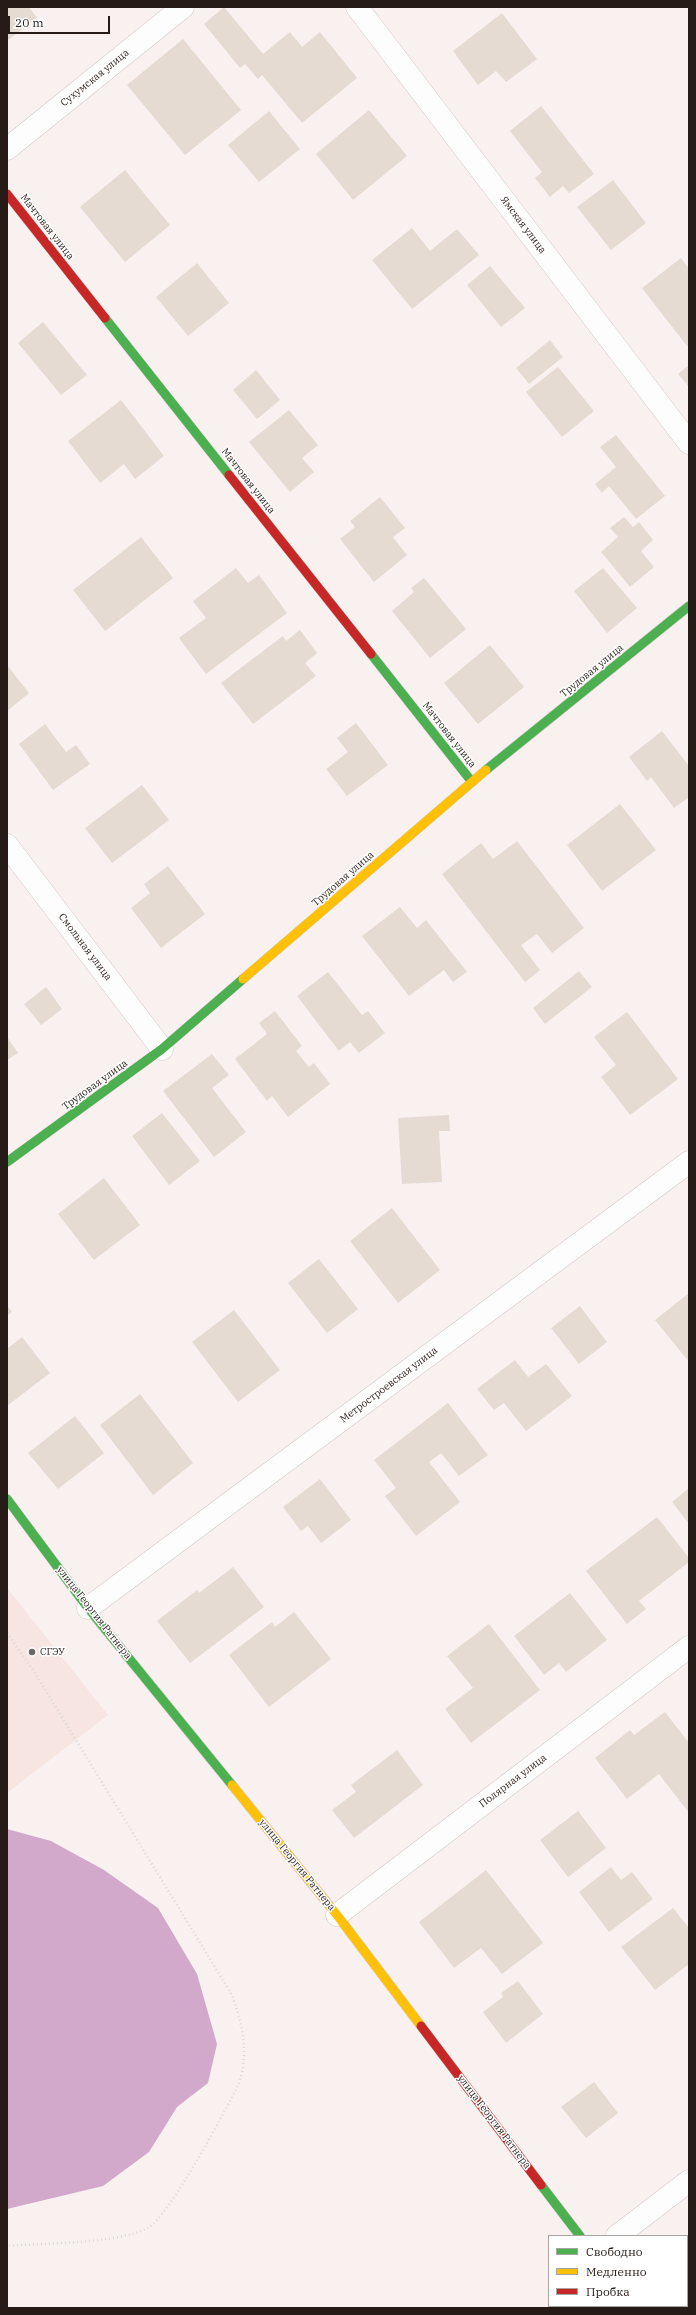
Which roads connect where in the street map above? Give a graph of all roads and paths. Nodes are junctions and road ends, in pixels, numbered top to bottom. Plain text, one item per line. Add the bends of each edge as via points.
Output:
1 (183, 7) edge
2 (357, 7) edge
3 (7, 149) edge
4 (7, 194) edge
5 (689, 443) edge
6 (689, 606) edge
7 (472, 782) junction
8 (7, 845) edge
9 (162, 1049) junction
10 (7, 1162) edge
11 (689, 1162) edge
12 (7, 1499) edge
13 (88, 1608) junction
14 (7, 1633) edge
15 (689, 1647) edge
16 (337, 1915) junction
17 (689, 2181) edge
18 (579, 2235) edge
19 (618, 2235) edge
20 (7, 2246) edge

1 - 3 street, Сухумская улица
2 - 5 street, Ямская улица
4 - 7 street, Мачтовая улица
6 - 7 street, Трудовая улица
7 - 9 street, Трудовая улица
8 - 9 street, Смольная улица
9 - 10 street, Трудовая улица
11 - 13 street, Метростроевская улица
12 - 13 street, улица Георгия Ратнера
13 - 16 street, улица Георгия Ратнера
14 - 20 path via 35,1672 232,1996 243,2026 244,2058 238,2086 195,2163 169,2206 149,2227 126,2236
15 - 16 street, Полярная улица
16 - 18 street, улица Георгия Ратнера
17 - 19 street

